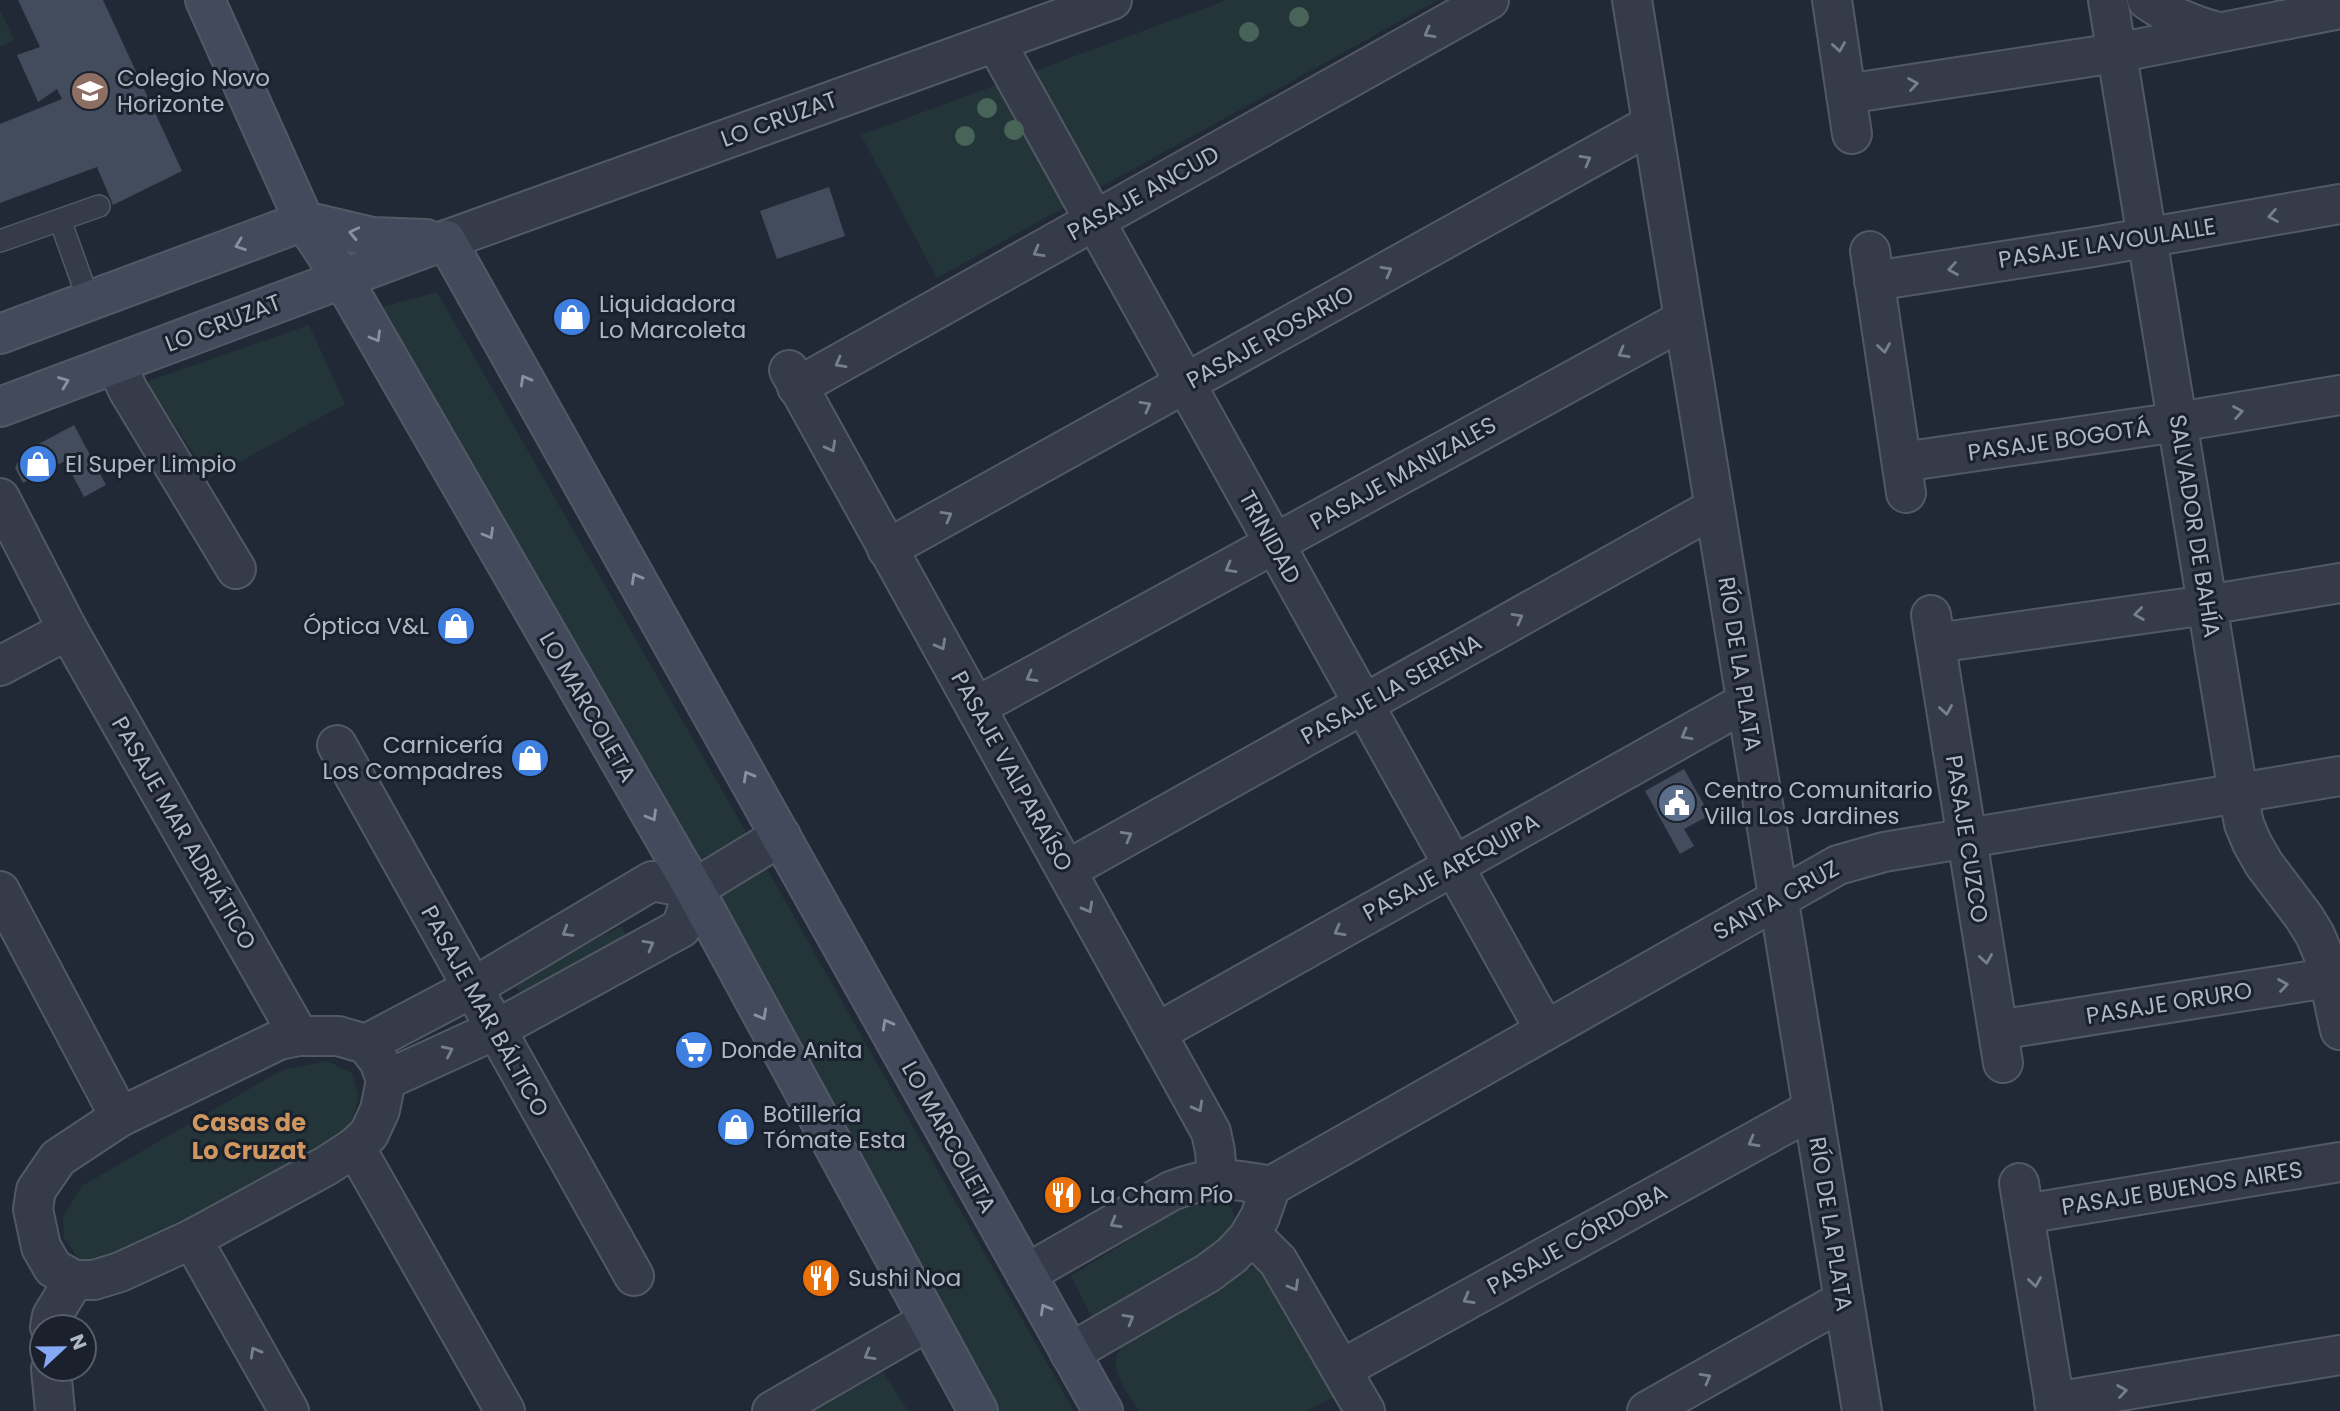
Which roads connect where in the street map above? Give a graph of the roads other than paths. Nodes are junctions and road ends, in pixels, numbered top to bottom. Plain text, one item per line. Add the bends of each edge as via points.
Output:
1 (205, 0) edge
2 (1112, 0) edge
3 (1489, 0) edge
4 (1632, 0) edge
5 (1832, 0) edge
6 (2108, 0) edge
7 (2147, 0) edge
8 (2340, 9) edge
9 (2218, 33) junction
10 (996, 43) junction
11 (2116, 53) junction
12 (1846, 94) junction
13 (1652, 124) junction
14 (1852, 134) dead end
15 (2340, 204) edge
16 (99, 206) dead end
17 (60, 220) junction
18 (1094, 220) junction
19 (304, 221) junction
20 (2147, 237) junction
21 (446, 240) junction
22 (0, 241) edge
23 (342, 278) junction
24 (89, 301) junction
25 (1683, 320) junction
26 (0, 334) edge
27 (116, 363) junction
28 (793, 378) joint
29 (1185, 384) junction
30 (2340, 395) edge
31 (0, 407) edge
32 (2178, 422) junction
33 (1904, 477) joint
34 (0, 498) edge
35 (1714, 508) junction
36 (1274, 544) junction
37 (887, 550) junction
38 (236, 569) dead end
39 (2340, 583) edge
40 (2207, 605) junction
41 (68, 630) junction
42 (0, 666) edge
43 (1746, 702) junction
44 (1364, 704) junction
45 (976, 707) junction
46 (337, 745) dead end
47 (2340, 776) edge
48 (2238, 793) junction
49 (781, 836) junction
50 (1967, 838) junction
51 (1454, 866) junction
52 (1067, 870) junction
53 (694, 889) junction
54 (0, 891) edge
55 (1778, 898) junction
56 (2335, 977) edge
57 (472, 988) junction
58 (495, 1030) junction
59 (1545, 1030) junction
60 (2340, 1030) edge
61 (1156, 1032) junction
62 (299, 1036) junction
63 (366, 1044) junction
64 (2001, 1047) joint
65 (386, 1080) junction
66 (1813, 1110) junction
67 (120, 1117) junction
68 (355, 1147) junction
69 (2340, 1162) edge
70 (1217, 1178) junction
71 (1270, 1186) junction
72 (192, 1238) junction
73 (1248, 1238) junction
74 (1026, 1274) junction
75 (634, 1276) dead end
76 (74, 1280) junction
77 (1844, 1300) junction
78 (54, 1313) edge
79 (928, 1321) junction
80 (1070, 1353) junction
81 (2340, 1355) edge
82 (1342, 1369) junction
83 (52, 1383) edge
84 (2055, 1406) edge
85 (968, 1408) edge
86 (55, 1411) edge
87 (289, 1411) edge
88 (505, 1411) edge
89 (772, 1411) edge
90 (1102, 1411) edge
91 (1365, 1411) edge
92 (1647, 1411) edge
93 (1862, 1411) edge

1 - 19 main road, LO MARCOLETA
2 - 10 street, LO CRUZAT
3 -> 18 street, PASAJE ANCUD
4 - 13 street, RÍO DE LA PLATA
5 -> 12 street
6 - 11 street, SALVADOR DE BAHÍA
7 - 9 street via 2172,17
8 - 9 street
9 - 11 street
10 - 18 street, TRINIDAD
10 - 21 street, LO CRUZAT
12 -> 11 street
11 - 20 street, SALVADOR DE BAHÍA
12 - 14 street
13 - 25 street, RÍO DE LA PLATA
29 -> 13 street, PASAJE ROSARIO
15 -> 20 street, PASAJE LAVOULALLE
16 - 17 lane
17 - 22 lane
17 - 24 lane
18 -> 28 street, PASAJE ANCUD
18 - 29 street, TRINIDAD
21 -> 19 main road, LO CRUZAT via 373,237
19 - 23 main road, LO MARCOLETA
19 -> 24 main road
20 - 32 street, SALVADOR DE BAHÍA
20 -> 33 street, PASAJE LAVOULALLE via 1872,266
21 - 23 main road, LO CRUZAT
49 -> 21 main road, LO MARCOLETA
23 - 27 main road, LO CRUZAT
23 -> 53 main road, LO MARCOLETA
24 - 26 main road
25 - 35 street, RÍO DE LA PLATA
25 -> 36 street, PASAJE MANIZALES
31 -> 27 main road, LO CRUZAT
27 - 38 street
28 -> 37 street, PASAJE VALPARAÍSO
29 - 36 street, TRINIDAD
37 -> 29 street, PASAJE ROSARIO
32 -> 30 street, PASAJE BOGOTÁ
32 - 33 street, PASAJE BOGOTÁ
32 - 40 street, SALVADOR DE BAHÍA
34 - 41 street, PASAJE MAR ADRIÁTICO
35 - 43 street, RÍO DE LA PLATA
44 -> 35 street, PASAJE LA SERENA
36 - 44 street, TRINIDAD
36 -> 45 street, PASAJE MANIZALES
37 -> 45 street, PASAJE VALPARAÍSO
39 - 40 street
40 - 48 street, SALVADOR DE BAHÍA
40 -> 50 street, PASAJE CUZCO via 1933,628
41 - 42 street
41 - 62 street, PASAJE MAR ADRIÁTICO
43 -> 51 street, PASAJE AREQUIPA
43 - 55 street, RÍO DE LA PLATA
44 - 51 street, TRINIDAD
52 -> 44 street, PASAJE LA SERENA
45 - 52 street, PASAJE VALPARAÍSO
46 - 57 street, PASAJE MAR BÁLTICO
47 - 48 street, SANTA CRUZ
48 - 50 street, SANTA CRUZ
48 - 56 street, SALVADOR DE BAHÍA via 2252,843 2315,935
49 - 53 street
74 -> 49 main road, LO MARCOLETA
50 - 55 street, SANTA CRUZ via 1862,857
50 -> 64 street, PASAJE CUZCO
51 - 59 street, TRINIDAD
51 -> 61 street, PASAJE AREQUIPA
52 -> 61 street, PASAJE VALPARAÍSO
53 -> 57 street via 652,881
58 -> 53 street via 681,928
53 -> 79 main road, LO MARCOLETA
54 - 67 street
55 - 59 street, SANTA CRUZ
55 - 66 street, RÍO DE LA PLATA
56 - 60 street, SALVADOR DE BAHÍA
64 -> 56 street, PASAJE ORURO
57 - 58 street, PASAJE MAR BÁLTICO
57 - 63 street
65 -> 58 street
58 - 75 street, PASAJE MAR BÁLTICO
59 - 71 street, SANTA CRUZ
61 -> 70 street, PASAJE VALPARAÍSO via 1211,1132
62 - 63 street via 338,1036
62 - 67 street via 279,1040
63 - 65 street
65 - 68 street via 369,1134
66 - 77 street, RÍO DE LA PLATA
66 -> 82 street, PASAJE CÓRDOBA
67 - 76 street via 58,1158 36,1190 33,1209 41,1247 53,1268
68 - 72 street
68 - 88 street
69 -> 84 street, PASAJE BUENOS AIRES via 2021,1198
70 - 71 street
70 -> 74 street via 1171,1191
71 - 73 street
72 - 76 street via 120,1272
87 -> 72 street
80 -> 73 street via 1208,1273
73 -> 82 street via 1278,1261
80 -> 74 main road, LO MARCOLETA
76 - 78 street
92 -> 77 street
77 - 93 street, RÍO DE LA PLATA
79 - 85 main road, LO MARCOLETA
79 -> 89 street
80 - 90 main road, LO MARCOLETA
84 -> 81 street
82 - 91 street
83 - 86 street

